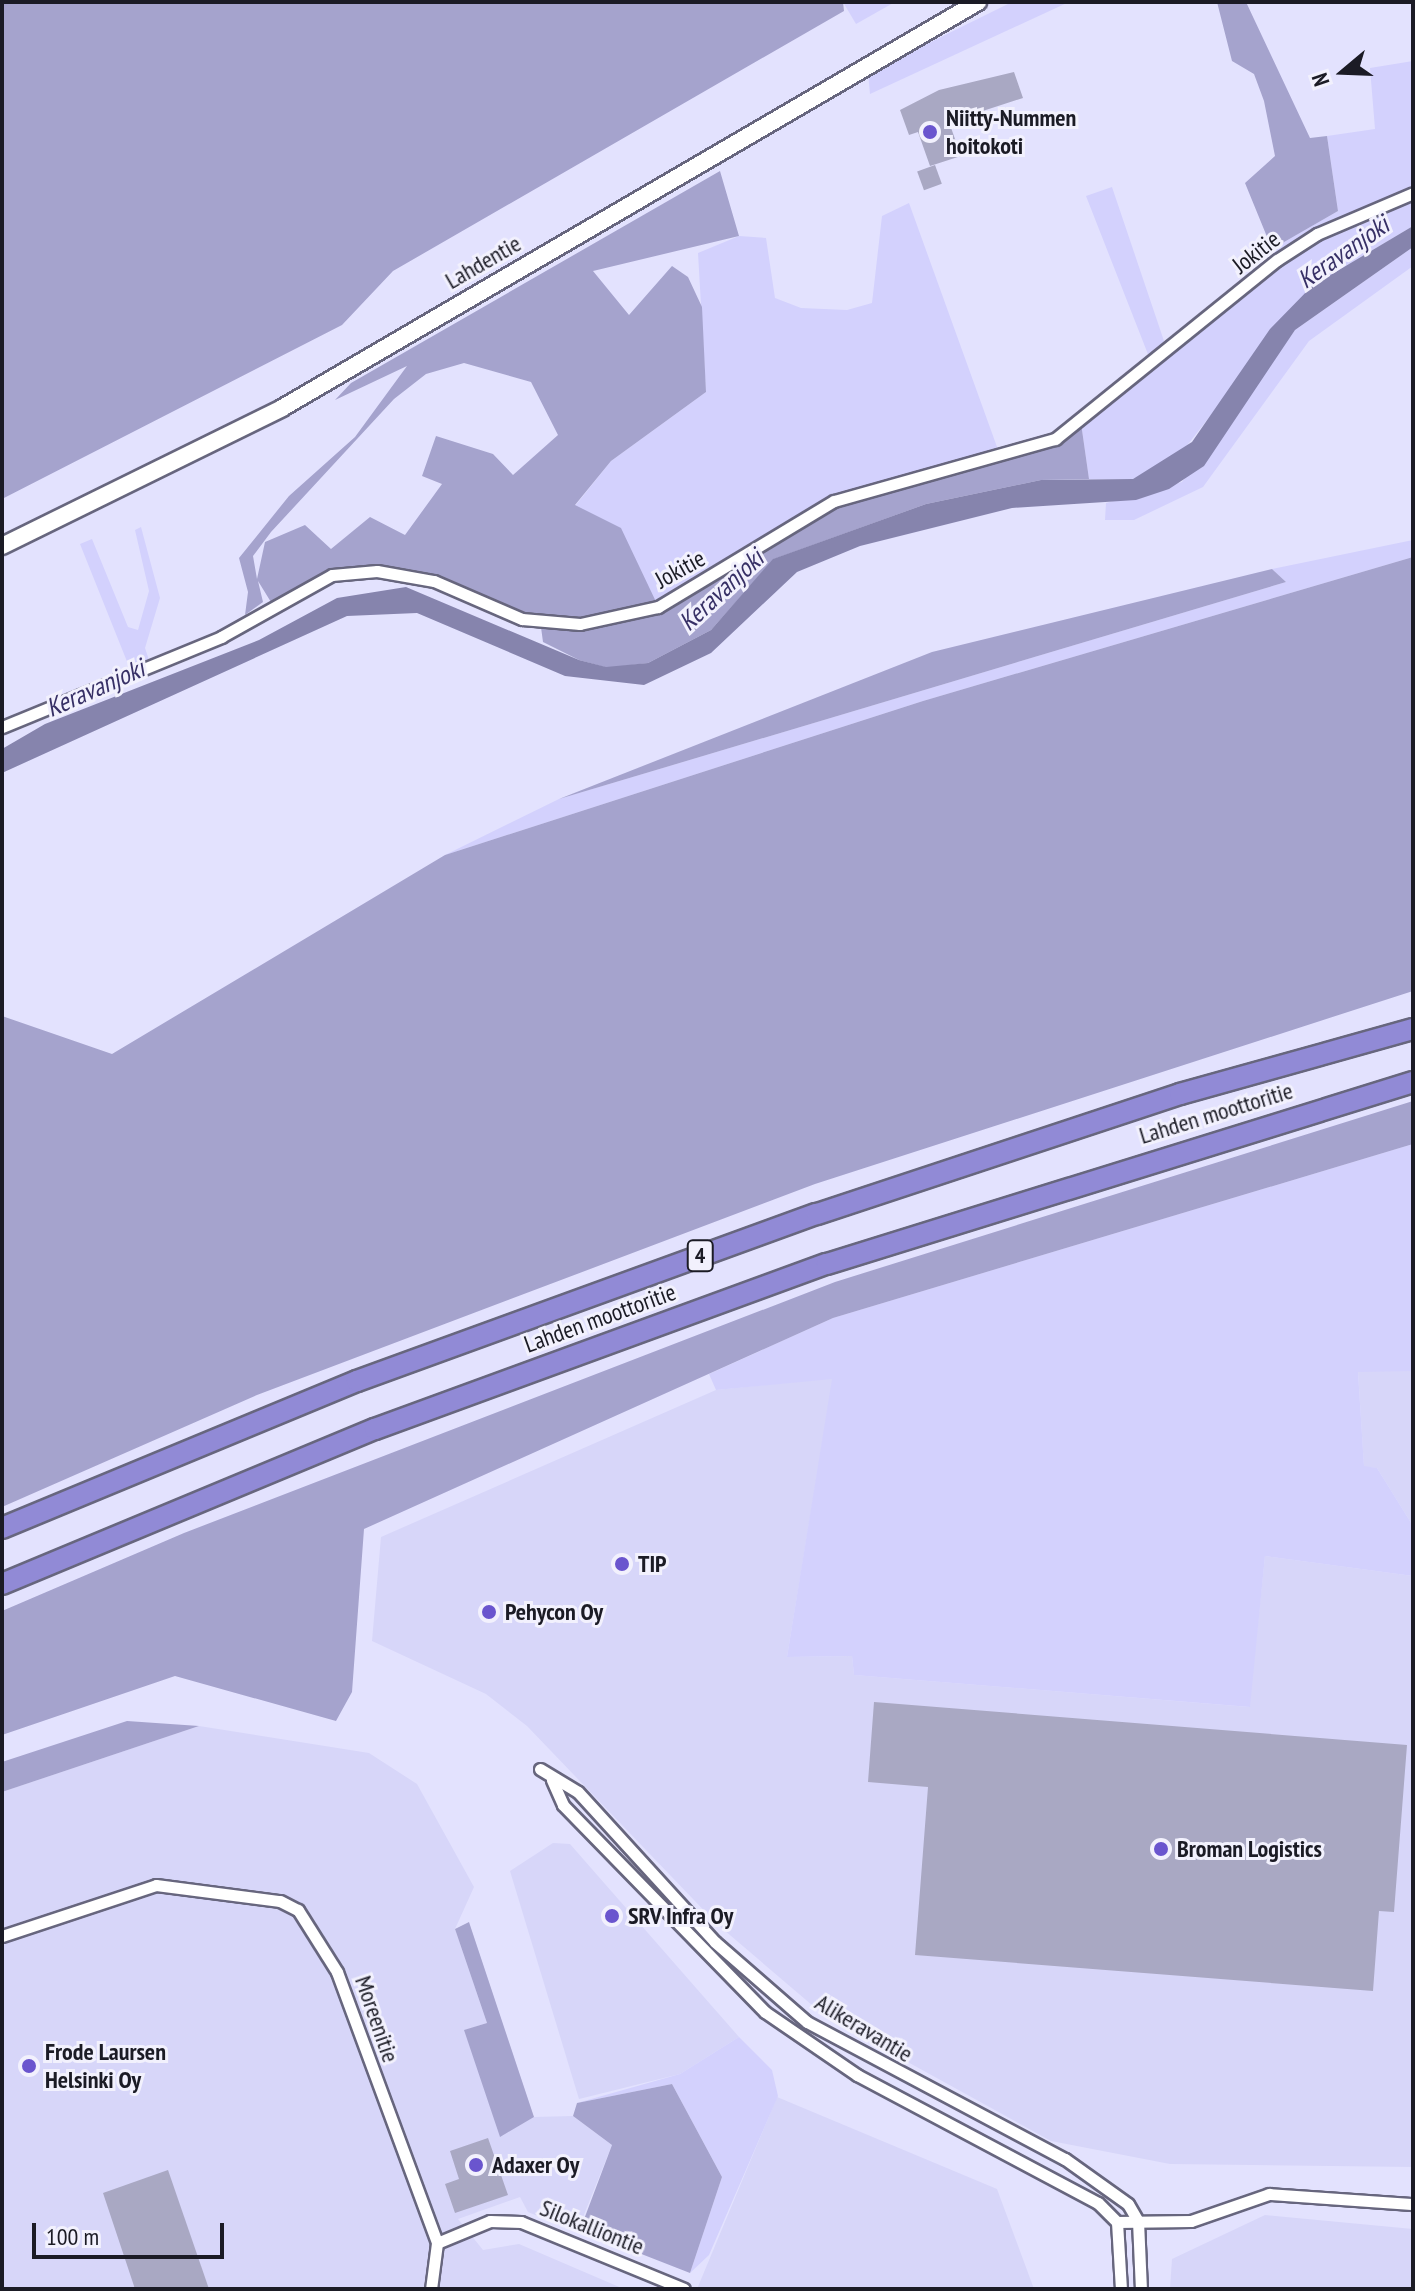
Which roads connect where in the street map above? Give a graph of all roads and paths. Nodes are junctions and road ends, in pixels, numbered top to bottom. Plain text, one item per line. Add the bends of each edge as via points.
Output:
1 (978, 2) edge
2 (1413, 193) edge
3 (2, 546) edge
4 (2, 727) edge
5 (1413, 1029) edge
6 (1413, 1082) edge
7 (2, 1528) edge
8 (2, 1584) edge
9 (540, 1769) dead end
10 (552, 1780) junction
11 (2, 1936) edge
12 (1413, 2204) edge
13 (1138, 2221) junction
14 (1117, 2222) junction
15 (437, 2243) junction
16 (431, 2289) edge
17 (684, 2289) edge
18 (1121, 2289) edge
19 (1141, 2289) edge

1 - 3 main road, Lahdentie via 282,408
2 - 4 street, Jokitie via 1317,234 1277,260 1055,439 834,501 658,607 580,624 522,619 434,581 377,571 332,575 221,637
5 - 7 highway, Lahden moottoritie / 4 via 1180,1094 817,1214 357,1381
6 - 8 highway, Lahden moottoritie / 4 via 827,1264 375,1429
9 - 10 street, Alikeravantie
10 - 13 street, Alikeravantie via 578,1792 715,1942 807,2022 1093,2176
10 - 14 street, Alikeravantie via 563,1805 765,2012 857,2075 1081,2191
11 - 15 street, Moreenitie via 156,1885 280,1901 312,1923
12 - 13 street via 1269,2194 1191,2221
13 - 14 street
13 - 19 street
14 - 18 street
15 - 16 street, Moreenitie
15 - 17 street, Silokalliontie via 490,2221 521,2222

